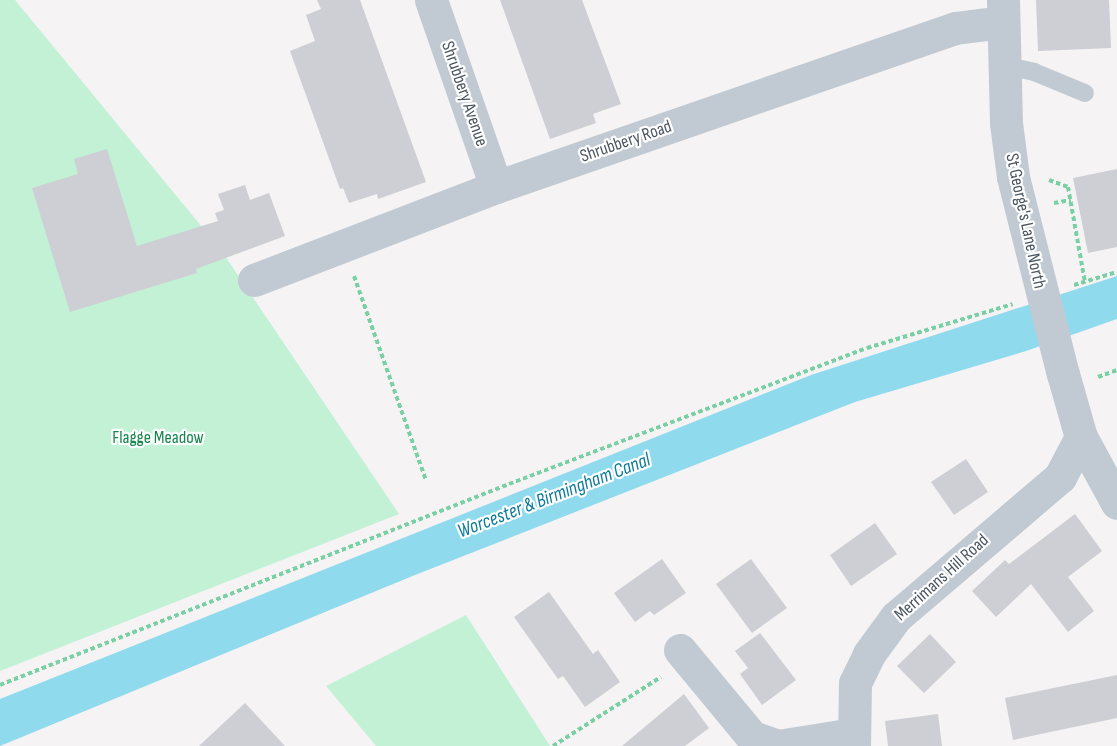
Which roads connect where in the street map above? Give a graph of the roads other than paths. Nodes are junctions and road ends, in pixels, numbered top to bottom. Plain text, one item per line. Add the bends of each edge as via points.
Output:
1 (431, 0) edge
2 (1002, 11) edge
3 (1002, 64) junction
4 (1085, 93) dead end
5 (496, 187) junction
6 (254, 280) dead end
7 (1081, 437) junction
8 (1117, 503) edge
9 (684, 655) road end
10 (854, 740) edge

1 - 5 street, Shrubbery Avenue
2 - 3 street, St George's Lane North
2 - 5 street, Shrubbery Road
3 - 4 lane
3 - 7 street, St George's Lane North, bridge via 1013,177
5 - 6 street, Shrubbery Road
7 - 8 street, St George's Lane North
7 - 10 street, Merrimans Hill Road via 1060,477 896,617 869,654 855,683
9 - 10 street via 752,737 778,746

